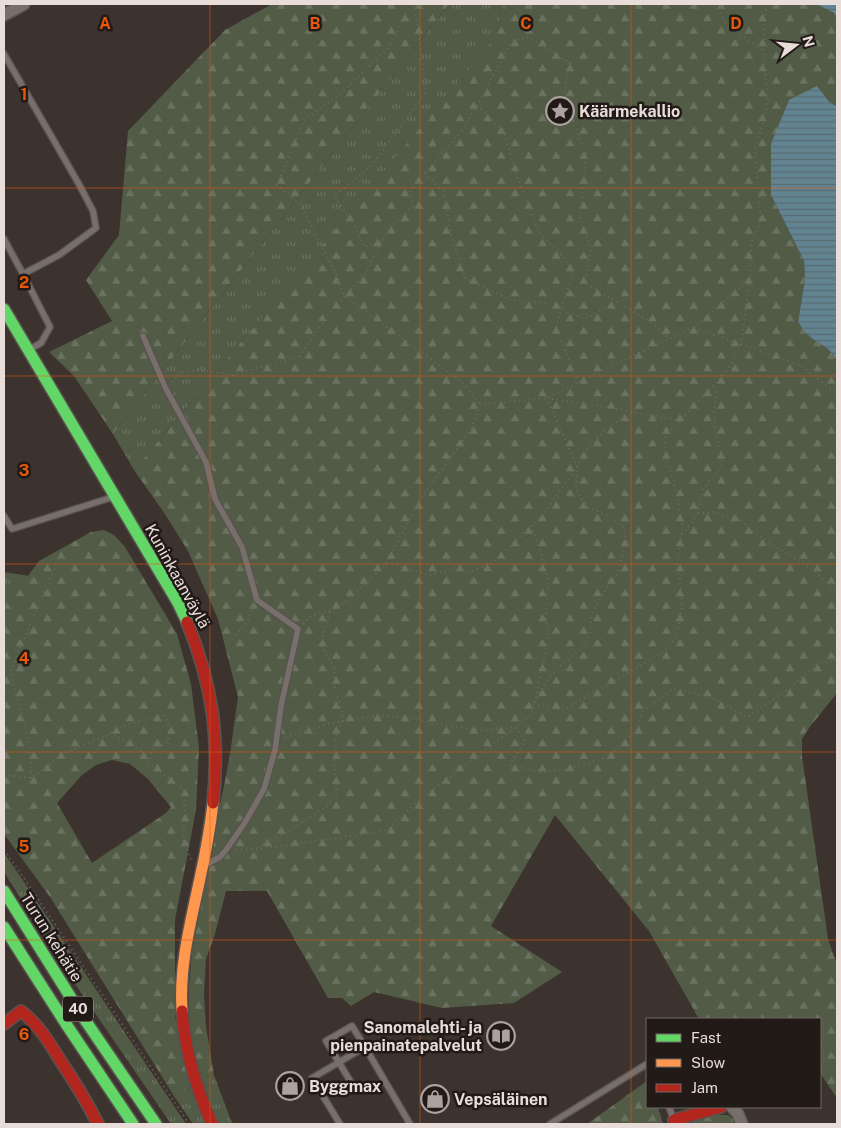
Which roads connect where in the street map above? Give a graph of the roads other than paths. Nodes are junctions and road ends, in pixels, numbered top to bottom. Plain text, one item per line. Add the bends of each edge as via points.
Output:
1 (24, 4) edge
2 (4, 15) edge
3 (4, 54) edge
4 (4, 239) edge
5 (23, 274) junction
6 (4, 309) edge
7 (143, 336) dead end
8 (28, 350) junction
9 (114, 496) junction
10 (4, 516) edge
11 (198, 865) junction
12 (4, 891) edge
13 (4, 927) edge
14 (4, 1024) edge
15 (365, 1047) junction
16 (339, 1062) junction
17 (646, 1065) edge
18 (352, 1084) dead end
19 (669, 1108) edge
20 (718, 1108) edge
21 (733, 1108) edge
22 (674, 1122) edge
23 (98, 1124) edge
24 (133, 1124) edge
25 (156, 1124) edge
26 (212, 1124) edge
27 (340, 1124) edge
28 (410, 1124) edge
29 (550, 1124) edge
30 (742, 1124) edge

1 - 2 street
3 - 5 lane via 80,186 93,211 96,228 59,255
4 - 5 lane
5 - 8 lane via 50,327 41,343
6 - 8 main road, Kuninkaanväylä
7 - 11 lane via 166,389 206,462 215,499 242,547 257,600 298,629 275,750 264,789 220,857
8 - 9 main road, Kuninkaanväylä
9 - 10 lane via 12,528
9 - 11 main road, Kuninkaanväylä via 178,603 196,643 207,681 216,740 216,766 212,808
11 - 26 main road, Kuninkaanväylä via 182,990 190,1060
12 - 25 main road, Turun kehätie / 40 via 83,1017
13 - 24 main road, 40
14 - 23 main road via 21,1011 31,1018 69,1072
15 - 16 lane
15 - 16 lane via 352,1026 326,1041
15 - 28 lane
16 - 18 lane
16 - 27 lane via 312,1078
17 - 29 lane
19 - 22 lane
20 - 22 main road
21 - 30 street

